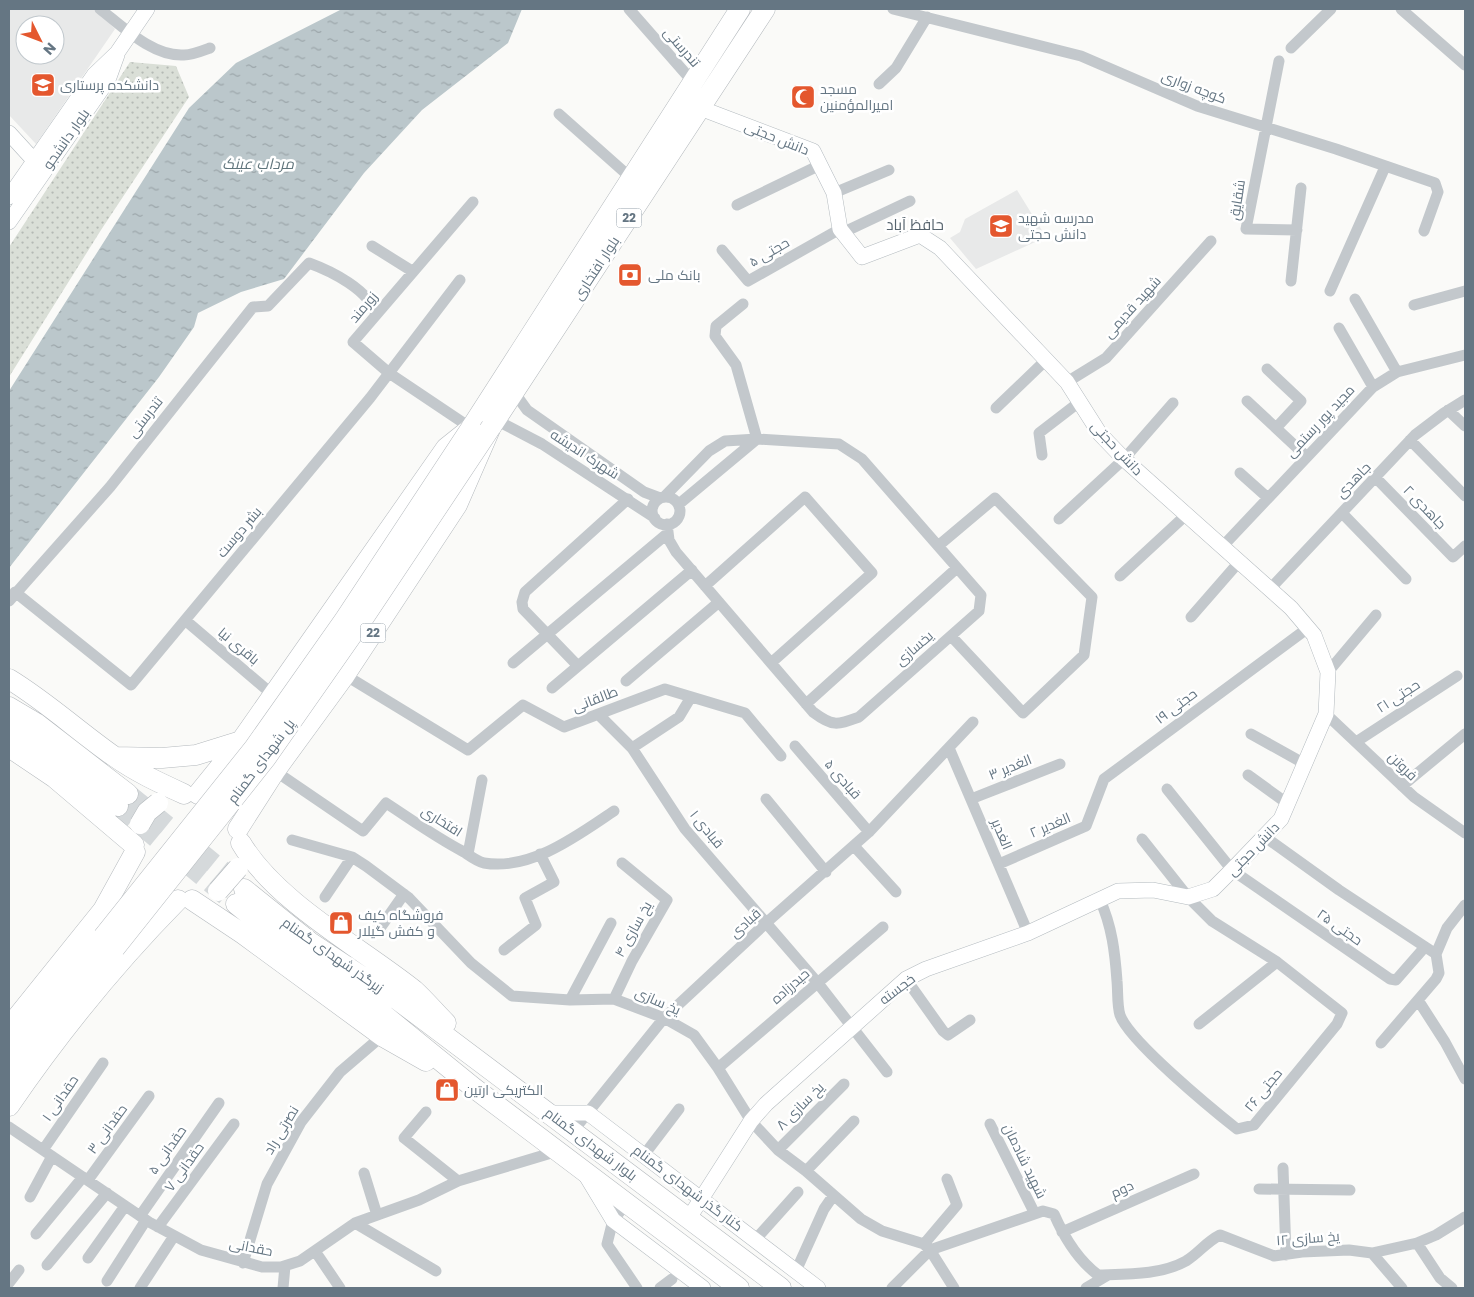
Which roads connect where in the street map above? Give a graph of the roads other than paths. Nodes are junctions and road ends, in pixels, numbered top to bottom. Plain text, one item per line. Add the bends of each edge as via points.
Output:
1 (100, 9) edge
2 (147, 9) edge
3 (629, 9) edge
4 (740, 9) edge
5 (765, 9) edge
6 (893, 9) edge
7 (1331, 9) edge
8 (1401, 9) edge
9 (923, 14) edge
10 (131, 33) junction
11 (210, 48) dead end
12 (1291, 48) dead end
13 (1279, 61) dead end
14 (1465, 65) edge
15 (693, 82) junction
16 (879, 84) dead end
17 (700, 108) junction
18 (559, 114) dead end
19 (1265, 128) junction
20 (9, 133) edge
21 (39, 165) junction
22 (820, 165) junction
23 (1385, 167) junction
24 (889, 170) dead end
25 (631, 178) junction
26 (1301, 188) dead end
27 (834, 193) junction
28 (9, 195) edge
29 (910, 201) dead end
30 (473, 202) dead end
31 (737, 205) dead end
32 (9, 222) edge
33 (1296, 230) junction
34 (841, 231) junction
35 (1424, 231) dead end
36 (1211, 241) dead end
37 (372, 246) dead end
38 (722, 250) dead end
39 (412, 271) junction
40 (460, 280) dead end
41 (1291, 281) dead end
42 (1330, 291) dead end
43 (1465, 291) edge
44 (1354, 299) dead end
45 (743, 304) dead end
46 (1414, 306) dead end
47 (376, 315) junction
48 (1339, 328) dead end
49 (1465, 355) edge
50 (1046, 360) junction
51 (1267, 369) dead end
52 (1398, 372) junction
53 (389, 373) junction
54 (1067, 382) junction
55 (1373, 387) junction
56 (514, 392) junction
57 (1465, 400) edge
58 (1247, 401) dead end
59 (1078, 403) junction
60 (1174, 403) dead end
61 (996, 408) dead end
62 (1448, 410) junction
63 (494, 424) junction
64 (1465, 426) edge
65 (471, 428) junction
66 (1276, 428) junction
67 (757, 439) junction
68 (1410, 440) junction
69 (1042, 455) dead end
70 (1306, 458) junction
71 (1124, 459) junction
72 (599, 461) junction
73 (1240, 472) dead end
74 (590, 474) junction
75 (1376, 478) junction
76 (1465, 496) edge
77 (662, 498) junction
78 (1268, 498) junction
79 (628, 499) junction
80 (678, 504) junction
81 (1342, 513) junction
82 (1186, 515) junction
83 (655, 518) junction
84 (1059, 519) dead end
85 (668, 528) junction
86 (938, 546) junction
87 (1465, 546) edge
88 (1222, 547) junction
89 (1239, 562) junction
90 (957, 568) junction
91 (692, 570) junction
92 (1120, 576) dead end
93 (1406, 579) dead end
94 (705, 586) junction
95 (1270, 589) junction
96 (12, 596) edge
97 (719, 602) junction
98 (1376, 615) dead end
99 (1191, 617) dead end
100 (185, 620) junction
101 (1308, 628) junction
102 (548, 634) junction
103 (951, 636) junction
104 (298, 660) junction
105 (512, 663) dead end
106 (771, 663) junction
107 (578, 666) junction
108 (1328, 672) junction
109 (345, 675) junction
110 (1457, 676) dead end
111 (9, 679) edge
112 (626, 681) dead end
113 (552, 688) dead end
114 (332, 694) junction
115 (273, 695) junction
116 (691, 697) junction
117 (806, 704) junction
118 (9, 707) edge
119 (598, 714) junction
120 (1326, 714) junction
121 (973, 722) dead end
122 (9, 726) edge
123 (1251, 734) dead end
124 (1465, 734) edge
125 (241, 742) junction
126 (1356, 742) junction
127 (795, 746) dead end
128 (9, 747) edge
129 (632, 748) junction
130 (949, 748) junction
131 (781, 756) dead end
132 (115, 757) junction
133 (1060, 764) dead end
134 (1305, 764) junction
135 (275, 771) junction
136 (1248, 775) dead end
137 (482, 780) dead end
138 (1402, 786) junction
139 (1167, 789) dead end
140 (191, 794) junction
141 (766, 799) dead end
142 (971, 799) junction
143 (1288, 804) junction
144 (614, 811) dead end
145 (1086, 826) joint
146 (1463, 829) edge
147 (869, 832) junction
148 (240, 836) junction
149 (1265, 837) junction
150 (292, 840) dead end
151 (1142, 840) dead end
152 (854, 846) junction
153 (134, 848) junction
154 (468, 854) junction
155 (540, 854) junction
156 (352, 857) junction
157 (622, 863) dead end
158 (999, 864) junction
159 (1232, 870) junction
160 (826, 872) junction
161 (896, 892) dead end
162 (404, 894) junction
163 (325, 897) dead end
164 (1188, 897) junction
165 (185, 900) junction
166 (1100, 900) junction
167 (1465, 905) edge
168 (103, 910) junction
169 (611, 923) dead end
170 (766, 923) junction
171 (883, 927) dead end
172 (378, 932) dead end
173 (1028, 933) junction
174 (139, 939) junction
175 (1424, 948) junction
176 (504, 950) dead end
177 (1436, 954) junction
178 (1277, 962) junction
179 (906, 979) junction
180 (818, 982) junction
181 (614, 999) junction
182 (570, 1000) junction
183 (1418, 1000) junction
184 (399, 1001) joint
185 (378, 1010) joint
186 (664, 1018) junction
187 (970, 1020) dead end
188 (1199, 1024) dead end
189 (852, 1025) junction
190 (9, 1027) edge
191 (382, 1036) junction
192 (1381, 1043) dead end
193 (9, 1052) edge
194 (103, 1063) dead end
195 (489, 1068) junction
196 (718, 1068) junction
197 (887, 1072) dead end
198 (9, 1078) edge
199 (1465, 1079) edge
200 (844, 1084) dead end
201 (474, 1088) junction
202 (150, 1096) dead end
203 (219, 1102) dead end
204 (9, 1106) edge
205 (679, 1109) dead end
206 (426, 1112) dead end
207 (588, 1112) junction
208 (549, 1113) junction
209 (751, 1121) junction
210 (854, 1121) dead end
211 (234, 1124) dead end
212 (990, 1124) dead end
213 (9, 1127) edge
214 (573, 1131) junction
215 (778, 1150) junction
216 (558, 1151) junction
217 (47, 1153) junction
218 (644, 1155) junction
219 (1283, 1168) dead end
220 (582, 1169) junction
221 (806, 1171) junction
222 (364, 1173) dead end
223 (1194, 1174) dead end
224 (85, 1178) junction
225 (947, 1179) dead end
226 (458, 1181) junction
227 (1259, 1189) dead end
228 (1350, 1190) dead end
229 (1283, 1191) junction
230 (798, 1192) dead end
231 (107, 1193) junction
232 (833, 1196) junction
233 (30, 1197) dead end
234 (701, 1199) junction
235 (627, 1203) junction
236 (125, 1206) junction
237 (1034, 1212) junction
238 (377, 1215) junction
239 (1465, 1217) edge
240 (143, 1218) junction
241 (689, 1218) junction
242 (613, 1220) junction
243 (355, 1223) junction
244 (158, 1227) junction
245 (1062, 1232) junction
246 (36, 1234) dead end
247 (174, 1236) junction
248 (755, 1240) junction
249 (1417, 1243) junction
250 (927, 1247) junction
251 (315, 1251) junction
252 (1372, 1253) junction
253 (1286, 1255) junction
254 (88, 1258) dead end
255 (243, 1263) junction
256 (47, 1265) dead end
257 (285, 1266) junction
258 (19, 1270) dead end
259 (436, 1271) dead end
260 (796, 1272) junction
261 (1108, 1275) junction
262 (672, 1279) dead end
263 (107, 1281) dead end
264 (9, 1283) edge
265 (140, 1288) edge
266 (283, 1288) edge
267 (340, 1288) edge
268 (637, 1288) edge
269 (660, 1288) edge
270 (703, 1288) edge
271 (739, 1288) edge
272 (781, 1288) edge
273 (818, 1288) edge
274 (892, 1288) edge
275 (954, 1288) edge
276 (1086, 1288) edge
277 (1402, 1288) edge
278 (1452, 1288) edge

1 - 10 street
2 - 10 street, بلوار دانشجو
3 - 15 street, تندرستی
4 - 15 highway, بلوار افتخاری / 22
5 - 17 highway, بلوار افتخاری / 22
6 - 9 street, کوچه زواری
7 - 12 street
8 - 14 street
9 - 16 street via 896,68
9 - 19 street, کوچه زواری via 1080,56 1197,106
10 - 11 street via 152,46 184,56
10 - 21 street, بلوار دانشجو via 117,53 94,75
13 - 19 street
15 - 25 highway, بلوار افتخاری / 22
17 - 22 street, دانش حجتی via 813,151
17 - 56 highway, بلوار افتخاری / 22
18 - 25 street
19 - 23 street, کوچه زواری
19 - 33 street, شقایق via 1246,229
20 - 21 street
21 - 28 street, بلوار دانشجو
21 - 32 street, بلوار دانشجو
22 - 27 street, دانش حجتی
22 - 31 street
23 - 35 street, کوچه زواری via 1438,186
23 - 42 street
24 - 27 street
25 - 65 highway, بلوار افتخاری / 22
26 - 33 street
27 - 34 street, دانش حجتی
29 - 34 street
30 - 39 street, زورمند
33 - 41 street
34 - 38 street, حجتی ۵ via 748,281
34 - 50 street, دانش حجتی via 862,257 920,235 940,248
36 - 54 street, شهید قدیمی via 1106,358
37 - 39 street
39 - 47 street, زورمند
40 - 53 street, بشر دوست
43 - 46 street
44 - 52 street
45 - 67 street via 716,326 715,336 736,365
47 - 53 street, زورمند via 353,342
47 - 96 street, تندرستی via 370,302 346,280 309,262 268,306 253,307 110,487
48 - 55 street
49 - 52 street, مجید پور رستمی
50 - 54 street, دانش حجتی
50 - 61 street
51 - 66 street via 1301,402
52 - 55 street, مجید پور رستمی
53 - 65 street, زورمند
53 - 100 street, بشر دوست
54 - 59 street, دانش حجتی
55 - 70 street, مجید پور رستمی
56 - 63 highway, بلوار افتخاری / 22
56 - 72 street, شهرک اندیشه via 527,410
57 - 62 street, جاهدی
58 - 66 street
59 - 69 street via 1039,433
59 - 71 street, دانش حجتی via 1100,434
60 - 71 street
62 - 64 street
62 - 68 street, جاهدی
63 - 74 street, شهرک اندیشه via 542,444
63 - 109 highway, 22 via 457,505
63 - 198 highway, پل شهدای گمنام, bridge via 266,758
65 - 104 highway, 22 via 446,448
65 - 193 highway, پل شهدای گمنام, bridge via 345,619 254,748
66 - 70 street
67 - 77 street, یخسازی via 725,441 709,451
67 - 80 street
67 - 86 street, یخسازی via 839,444 862,459
68 - 75 street, جاهدی
68 - 76 street
70 - 78 street, مجید پور رستمی
71 - 82 street, دانش حجتی
71 - 84 street
72 - 74 street
72 - 77 street, شهرک اندیشه via 644,492
73 - 78 street
74 - 79 street, شهرک اندیشه
75 - 81 street, جاهدی
75 - 87 street, جاهدی ۲ via 1453,557
77 - 80 street via 672,498
77 - 83 street via 653,510
78 - 88 street, مجید پور رستمی
79 - 83 street, شهرک اندیشه
79 - 102 street via 525,592 524,609
80 - 85 street via 678,517
81 - 93 street
81 - 95 street, جاهدی
82 - 88 street, دانش حجتی
82 - 92 street
83 - 85 street
85 - 91 street, یخسازی via 672,546
85 - 102 street
86 - 90 street, یخسازی
86 - 103 street via 995,498 1092,597 1084,655 1023,713
88 - 89 street, دانش حجتی
89 - 95 street, دانش حجتی
89 - 99 street
90 - 103 street, یخسازی via 981,595 979,611
90 - 117 street
91 - 94 street, یخسازی
91 - 107 street
94 - 97 street, یخسازی
94 - 106 street via 805,497 872,573
95 - 101 street, دانش حجتی
96 - 100 street, بشر دوست via 131,685
97 - 106 street, یخسازی
97 - 112 street
98 - 108 street
100 - 115 street, باقری نیا
101 - 108 street, دانش حجتی via 1314,635
101 - 145 street, حجتی ۱۹ via 1104,779
102 - 105 street
102 - 107 street
103 - 117 street, یخسازی via 859,717 840,724 828,724
104 - 114 highway via 296,673 301,686 316,695
104 - 115 highway, 22
106 - 117 street, یخسازی
107 - 113 street
108 - 120 street, دانش حجتی
109 - 114 highway, 22
109 - 119 street, طالقانی via 468,750 523,705 564,727
110 - 126 street, حجتی ۲۱
111 - 132 highway
114 - 135 highway, 22
115 - 125 highway, 22
116 - 119 street, طالقانی via 665,689
116 - 129 street via 679,717
116 - 131 street, طالقانی via 745,713
118 - 122 highway via 36,723 123,800
119 - 129 street, قبادی ۱
120 - 126 street, فروتن
120 - 134 street, دانش حجتی
121 - 130 street, قبادی
123 - 134 street
124 - 138 street
125 - 132 highway via 196,755
125 - 135 highway via 240,758 251,771 268,774
125 - 140 highway, 22
126 - 138 street, فروتن
127 - 147 street, قبادی ۵
128 - 153 highway via 55,778
129 - 170 street, قبادی ۱ via 685,829
130 - 142 street, الغدیر
130 - 147 street, قبادی
132 - 140 highway via 154,781
133 - 142 street, الغدیر ۳
134 - 143 street, دانش حجتی
135 - 148 highway, 22
135 - 154 street, افتخاری via 363,832 386,803
136 - 143 street
137 - 154 street
138 - 146 street, فروتن
139 - 159 street
140 - 148 highway via 223,806 232,816
140 - 153 highway, bridge via 170,797 147,812 140,824
141 - 160 street
142 - 158 street, الغدیر
143 - 149 street, دانش حجتی via 1281,819
144 - 155 street, افتخاری via 569,841
145 - 158 street, الغدیر ۲
147 - 152 street, قبادی
148 - 165 highway, 22, bridge via 238,868 229,882 206,898
148 - 195 highway via 254,863 281,889 415,991
149 - 159 street, دانش حجتی
149 - 175 street
150 - 156 street, یخ سازی
151 - 164 street, حجتی ۲۶
152 - 160 street, قبادی
152 - 161 street
153 - 165 highway via 144,878 153,888 165,896
153 - 168 highway
154 - 155 street, افتخاری via 484,863 518,862
155 - 176 street via 554,882 524,898 536,925
156 - 162 street, یخ سازی
156 - 163 street
157 - 181 street, یخ سازی ۴ via 667,900
158 - 173 street, الغدیر
159 - 164 street, دانش حجتی via 1213,889
159 - 175 street, حجتی ۲۵ via 1394,981
160 - 170 street, قبادی
162 - 172 street
162 - 182 street, یخ سازی via 471,963 512,996
164 - 166 street, خجسته via 1153,890 1118,891
164 - 178 street, حجتی ۲۶ via 1212,921
165 - 174 highway
165 - 191 highway via 243,934
166 - 173 street, خجسته
166 - 178 street, حجتی ۲۶ via 1109,920 1120,1016 1136,1038 1211,1109 1237,1129 1254,1125 1337,1024 1342,1013
167 - 177 street via 1447,928
168 - 174 highway
168 - 190 highway
169 - 182 street
170 - 180 street, قبادی ۱
170 - 186 street, قبادی
171 - 180 street, حیدرزاده
173 - 179 street, خجسته
174 - 204 highway
175 - 177 street
177 - 183 street via 1439,973
178 - 188 street
179 - 187 street via 948,1035
179 - 189 street, خجسته
180 - 189 street, قبادی ۱
180 - 196 street, حیدرزاده
181 - 182 street, یخ سازی
181 - 186 street, یخ سازی
183 - 192 street
183 - 199 street
184 - 185 highway, زیرگذر شهدای گمنام via 240,896 300,955
184 - 195 highway, بلوار شهدای گمنام
185 - 201 highway, بلوار شهدای گمنام
186 - 196 street, یخ سازی via 694,1035
186 - 207 street, قبادی
189 - 197 street, قبادی ۱
189 - 209 street, خجسته
191 - 201 highway
191 - 255 street, نصرتی راد via 340,1072 301,1122 267,1184
194 - 217 street, حقدانی ۱
195 - 208 highway, بلوار شهدای گمنام
196 - 209 street, یخ سازی
200 - 215 street, یخ سازی ۸
201 - 216 highway, بلوار شهدای گمنام
202 - 224 street, حقدانی ۳
203 - 240 street, حقدانی ۵
205 - 218 street
206 - 226 street via 404,1138
207 - 208 street
207 - 214 street, قبادی
207 - 218 street, کنار گذر شهدای گمنام
208 - 214 highway, بلوار شهدای گمنام
209 - 215 street, یخ سازی
209 - 234 street, خجسته
210 - 221 street
211 - 244 street, حقدانی ۷
212 - 237 street, شهید شادمان
213 - 217 street, حقدانی
214 - 241 highway, بلوار شهدای گمنام
215 - 221 street, یخ سازی
216 - 220 highway, بلوار شهدای گمنام
216 - 226 street, حقدانی
217 - 224 street, حقدانی
217 - 233 street, حقدانی ۱
218 - 234 street, کنار گذر شهدای گمنام
219 - 229 street
220 - 235 highway, بلوار شهدای گمنام
220 - 242 street
221 - 232 street, یخ سازی
222 - 238 street
223 - 245 street, دوم
224 - 231 street, حقدانی
224 - 246 street, حقدانی ۳
225 - 250 street via 957,1205
226 - 238 street, حقدانی
227 - 229 street
228 - 229 street
229 - 253 street
230 - 248 street
231 - 236 street, حقدانی
231 - 256 street
232 - 250 street, یخ سازی via 882,1231
232 - 260 street
234 - 241 street, خجسته
234 - 248 street, کنار گذر شهدای گمنام
235 - 242 street
235 - 271 highway, بلوار شهدای گمنام
236 - 240 street, حقدانی
236 - 254 street
237 - 245 street, یخ سازی ۱۲ via 1054,1214
237 - 250 street
238 - 243 street, حقدانی
239 - 249 street, یخ سازی ۱۲
240 - 244 street, حقدانی
240 - 263 street, حقدانی ۵
241 - 272 highway, بلوار شهدای گمنام
242 - 268 street via 607,1244
242 - 270 street
243 - 251 street, حقدانی
243 - 259 street
244 - 247 street, حقدانی
245 - 261 street, یخ سازی ۱۲ via 1086,1266 1098,1275
247 - 255 street, حقدانی via 201,1250
247 - 265 street
248 - 260 street, کنار گذر شهدای گمنام
249 - 252 street, یخ سازی ۱۲
249 - 278 street via 1440,1278
250 - 274 street
250 - 275 street
251 - 257 street, حقدانی
251 - 267 street
252 - 253 street, یخ سازی ۱۲ via 1349,1250
252 - 277 street
253 - 261 street, یخ سازی ۱۲ via 1274,1256 1220,1235 1207,1241 1194,1256 1168,1269
255 - 257 street, حقدانی via 262,1267
257 - 266 street
258 - 264 street
260 - 273 street, کنار گذر شهدای گمنام
261 - 276 street
262 - 269 street

